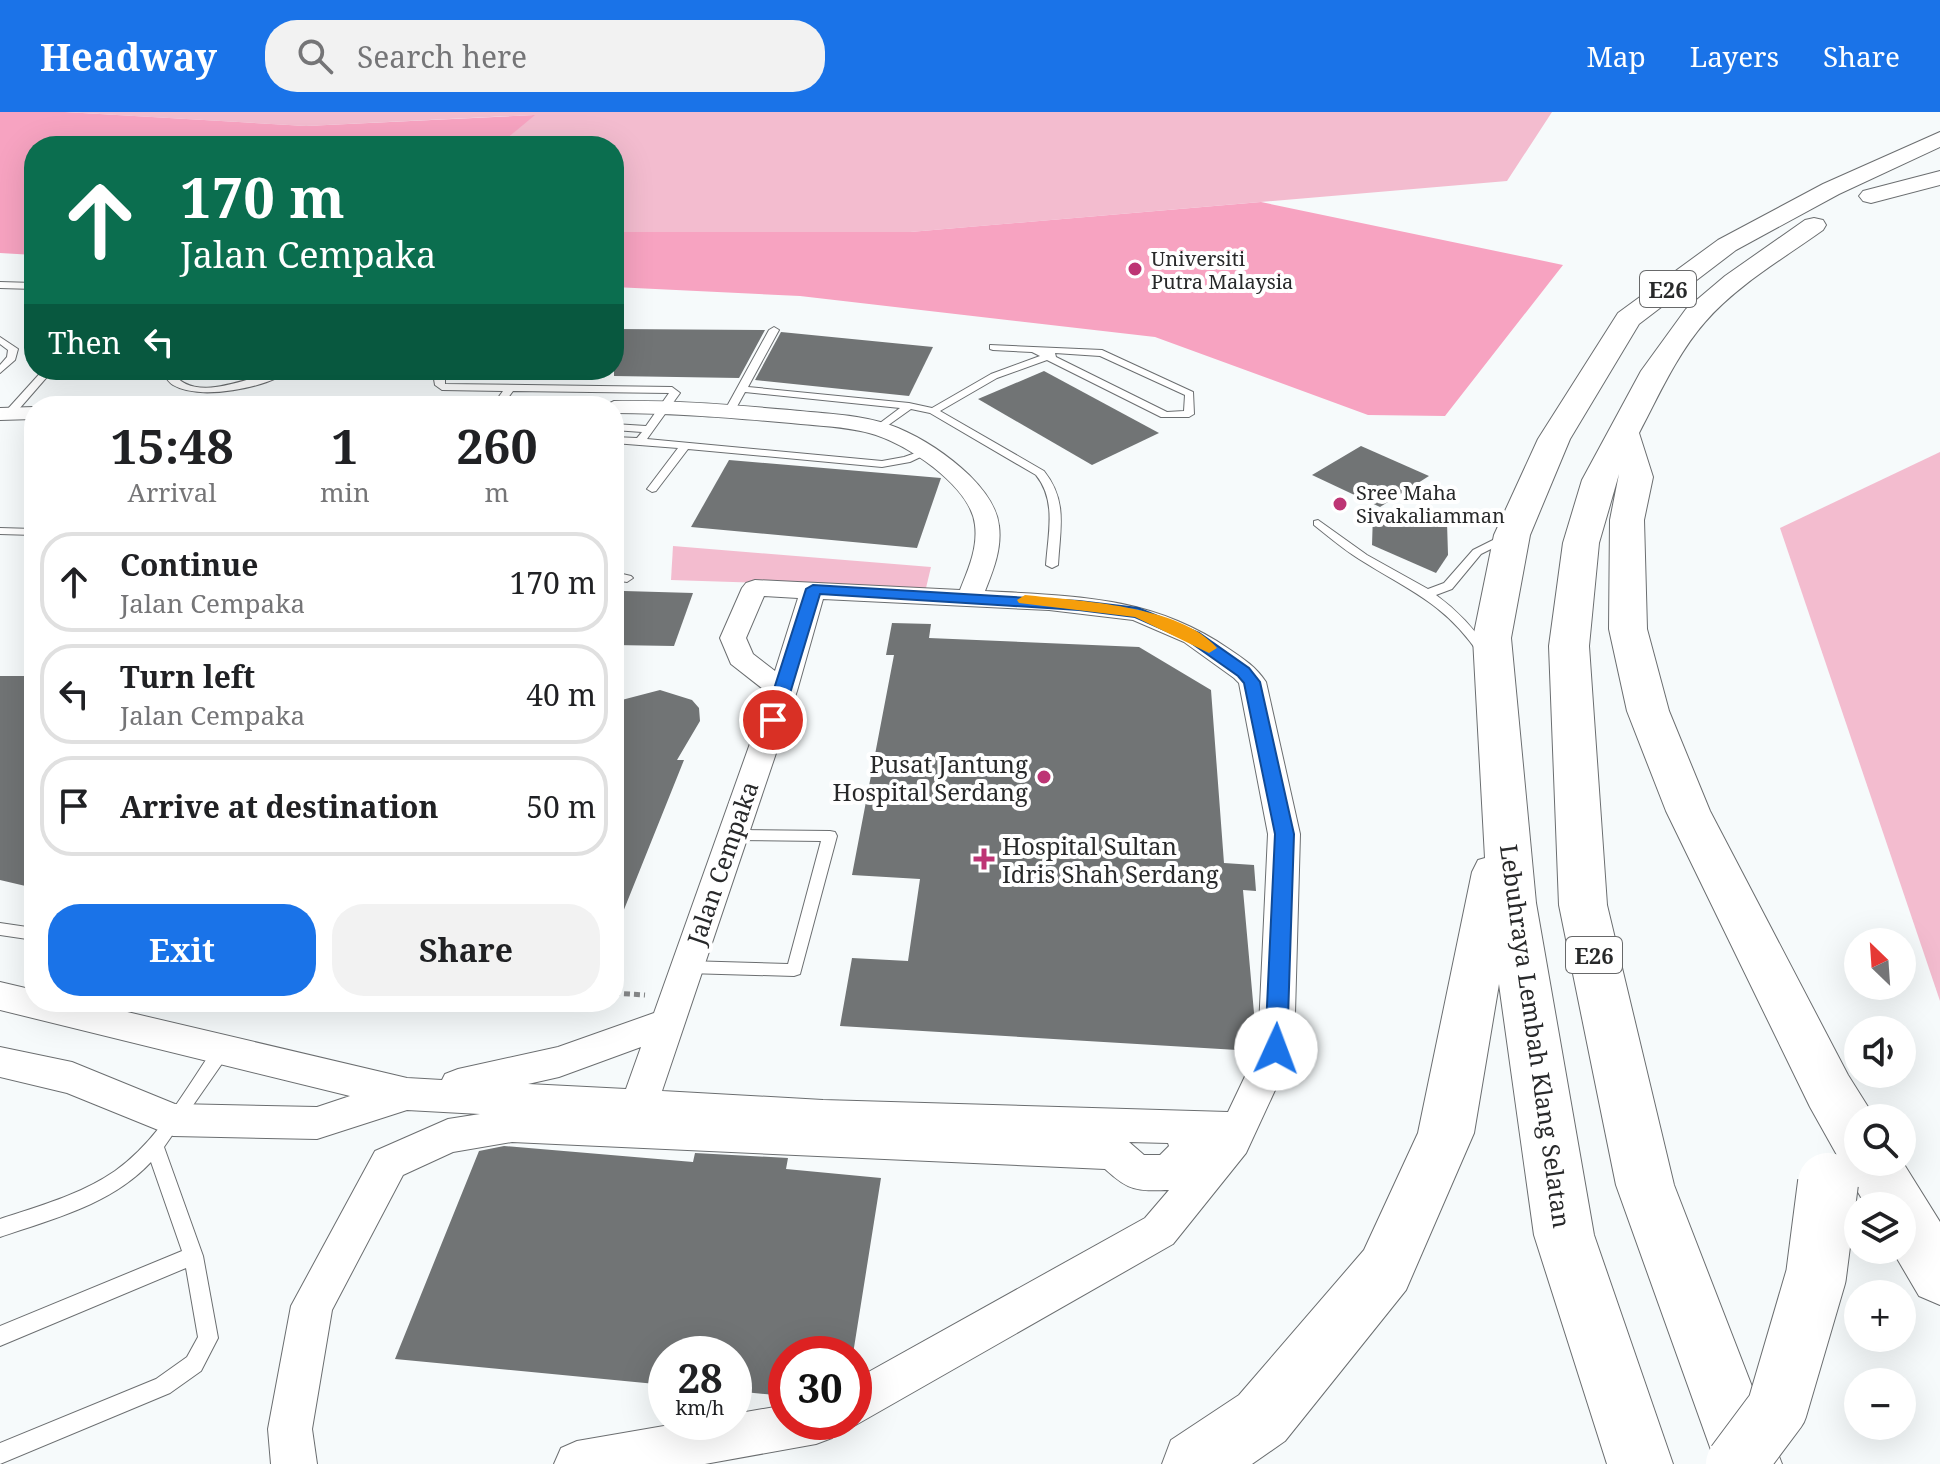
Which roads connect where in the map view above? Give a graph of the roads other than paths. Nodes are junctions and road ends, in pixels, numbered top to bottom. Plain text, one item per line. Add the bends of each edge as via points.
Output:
1 (1940, 139) edge
2 (1940, 164) edge
3 (1940, 178) edge
4 (1871, 196) junction
5 (0, 285) edge
6 (24, 286) edge
7 (774, 330) dead end
8 (0, 340) edge
9 (993, 347) dead end
10 (1031, 348) junction
11 (1068, 350) junction
12 (1049, 356) junction
13 (0, 370) edge
14 (38, 380) edge
15 (172, 380) edge
16 (264, 380) edge
17 (438, 380) edge
18 (511, 387) junction
19 (742, 389) junction
20 (504, 396) edge
21 (667, 406) junction
22 (909, 406) junction
23 (624, 407) edge
24 (730, 410) junction
25 (933, 411) junction
26 (5, 414) edge
27 (624, 428) edge
28 (880, 428) junction
29 (649, 429) junction
30 (1623, 432) junction
31 (624, 440) edge
32 (640, 441) junction
33 (685, 445) junction
34 (924, 453) junction
35 (652, 489) dead end
36 (1318, 523) dead end
37 (0, 531) edge
38 (24, 532) edge
39 (1512, 535) junction
40 (1052, 565) dead end
41 (813, 589) junction
42 (1430, 593) junction
43 (970, 597) junction
44 (1495, 675) junction
45 (783, 691) junction
46 (1505, 814) junction
47 (732, 835) junction
48 (0, 929) edge
49 (24, 933) edge
50 (685, 967) junction
51 (0, 996) edge
52 (24, 1000) edge
53 (109, 1013) edge
54 (666, 1023) junction
55 (222, 1050) junction
56 (0, 1062) edge
57 (407, 1094) junction
58 (639, 1105) junction
59 (1180, 1127) junction
60 (1238, 1129) junction
61 (164, 1134) junction
62 (1844, 1137) edge
63 (1847, 1176) edge
64 (1867, 1176) edge
65 (1884, 1192) edge
66 (0, 1228) edge
67 (1916, 1236) edge
68 (193, 1256) junction
69 (1940, 1276) edge
70 (0, 1336) edge
71 (872, 1394) edge
72 (768, 1430) edge
73 (0, 1454) edge
74 (294, 1464) edge
75 (577, 1464) edge
76 (1195, 1464) edge
77 (1640, 1464) edge
78 (1736, 1464) edge
79 (1749, 1464) edge

1 - 39 highway, Lebuhraya Lembah Klang Selatan / E26 via 1727,245 1628,319 1554,439
2 - 4 highway, E26
3 - 4 highway
4 - 30 highway, E26 via 1807,229 1696,315 1656,371
5 - 6 lane
7 - 19 lane
8 - 13 lane via 13,349
9 - 10 lane
10 - 11 lane
10 - 12 lane
11 - 12 lane
11 - 12 lane via 1115,357 1183,389 1192,398 1189,414 1165,415
12 - 25 lane via 994,376
14 - 26 lane
15 - 16 lane via 209,389
17 - 18 lane via 442,387
18 - 20 lane
18 - 21 lane via 667,388 675,393
19 - 22 lane
19 - 24 lane
21 - 23 street
21 - 24 street
21 - 29 lane
22 - 25 lane
22 - 28 lane
24 - 28 street
25 - 40 lane via 1051,484
27 - 29 lane
28 - 34 street
29 - 32 lane
30 - 62 highway via 1636,477 1627,520 1628,629 1648,711 1688,811 1829,1091
30 - 79 highway, E26 via 1599,480 1581,543 1569,646 1583,905 1645,1185
31 - 32 lane
32 - 33 lane
33 - 34 lane via 882,464
33 - 35 lane
34 - 43 street via 953,470 985,515 986,556
36 - 42 lane via 1360,554
37 - 38 lane
39 - 42 lane via 1477,552 1448,586
39 - 44 highway, Lebuhraya Lembah Klang Selatan / E26 via 1492,638
41 - 43 street
41 - 45 street, Jalan Cempaka
41 - 45 street via 755,588 733,638 741,658
42 - 44 lane via 1473,634
43 - 60 street via 1138,613 1193,636 1252,682 1284,834 1276,1049
44 - 46 highway, Lebuhraya Lembah Klang Selatan / E26
45 - 47 street, Jalan Cempaka
46 - 76 highway via 1446,1133 1385,1270 1262,1418
46 - 77 highway, Lebuhraya Lembah Klang Selatan / E26 via 1512,903 1564,1235
47 - 50 street, Jalan Cempaka
47 - 50 lane via 830,836 794,970
48 - 49 lane
50 - 54 street, Jalan Cempaka
51 - 52 street
53 - 55 street
54 - 57 street via 559,1062
54 - 58 street, Jalan Cempaka
55 - 57 street
55 - 61 lane
56 - 61 street via 72,1078
57 - 58 street
57 - 61 street via 317,1123
58 - 59 street
59 - 60 street
59 - 74 street via 1190,1150 1169,1172 1137,1173 1113,1152 512,1125 448,1136 389,1163 312,1306 290,1429
60 - 71 street via 1159,1231
61 - 66 lane via 106,1187
61 - 68 lane
63 - 78 highway, bridge via 1777,1409
64 - 65 highway
67 - 69 highway
68 - 70 lane
68 - 73 lane via 208,1338 194,1364 163,1386
72 - 75 street

